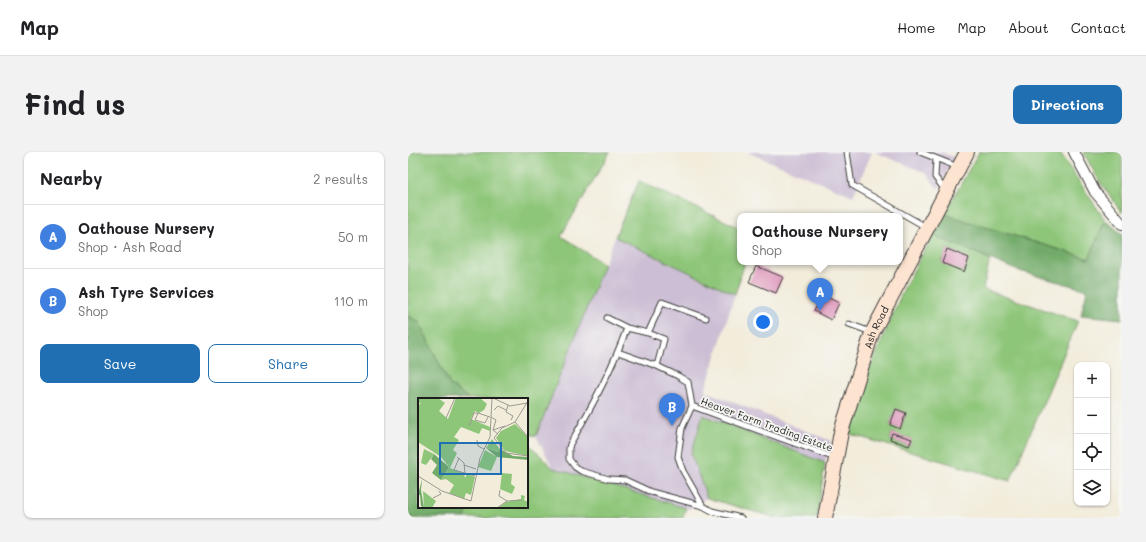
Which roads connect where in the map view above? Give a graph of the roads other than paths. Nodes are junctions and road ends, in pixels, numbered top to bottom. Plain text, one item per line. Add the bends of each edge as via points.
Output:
1 (847, 152) edge
2 (920, 152) edge
3 (966, 152) edge
4 (1074, 152) edge
5 (936, 159) junction
6 (959, 167) junction
7 (946, 190) junction
8 (901, 213) edge
9 (903, 214) edge
10 (1122, 224) edge
11 (927, 227) junction
12 (607, 318) dead end
13 (706, 318) dead end
14 (849, 324) dead end
15 (627, 328) junction
16 (648, 332) junction
17 (872, 333) junction
18 (618, 352) junction
19 (657, 366) junction
20 (692, 406) junction
21 (836, 458) junction
22 (703, 506) junction
23 (741, 518) edge
24 (825, 518) edge

1 - 8 lane via 852,186
2 - 5 lane
3 - 6 street, Ash Road
4 - 10 street via 1095,192
5 - 6 lane
5 - 7 lane via 935,177
6 - 7 street, Ash Road
7 - 11 street, Ash Road
9 - 11 lane
11 - 17 street, Ash Road
12 - 15 lane
13 - 16 lane via 662,302
14 - 17 lane
15 - 16 lane
15 - 18 lane
16 - 19 lane via 664,339
17 - 21 street, Ash Road via 841,432
18 - 19 lane
18 - 22 lane via 570,444 568,454 571,463 581,470 624,480 651,492
19 - 20 lane via 688,382
20 - 21 lane, Heaver Farm Trading Estate
20 - 22 lane via 682,428 678,457
21 - 24 street, Ash Road
22 - 23 lane via 712,511

